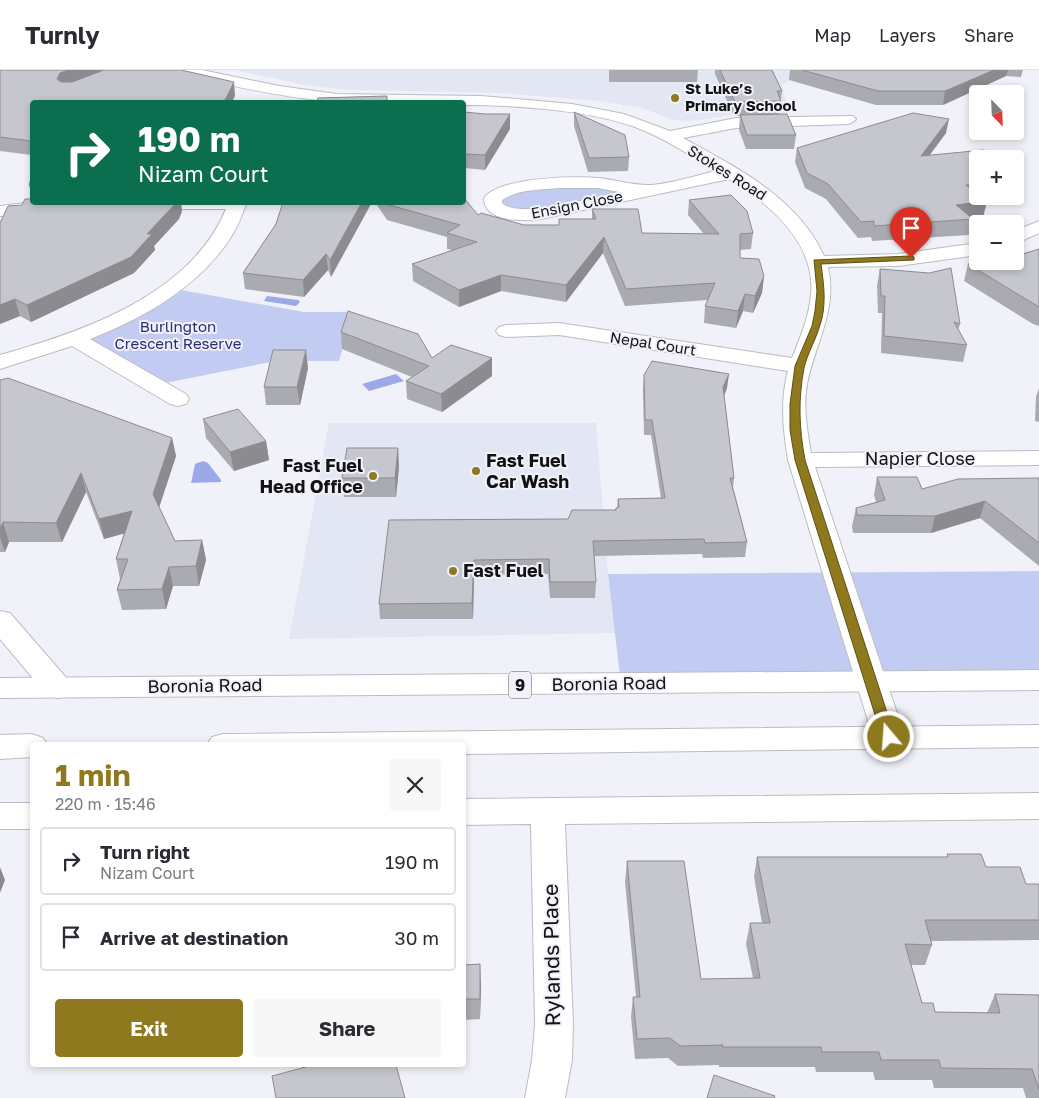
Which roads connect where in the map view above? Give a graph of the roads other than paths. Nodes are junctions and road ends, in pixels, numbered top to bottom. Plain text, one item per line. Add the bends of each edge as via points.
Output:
1 (183, 70) edge
2 (280, 97) edge
3 (848, 119) dead end
4 (667, 136) junction
5 (731, 172) junction
6 (647, 190) junction
7 (236, 205) edge
8 (56, 206) edge
9 (2, 209) edge
10 (1039, 226) edge
11 (1024, 234) edge
12 (969, 250) edge
13 (816, 262) junction
14 (506, 331) dead end
15 (75, 339) junction
16 (0, 362) edge
17 (800, 366) junction
18 (178, 399) dead end
19 (1039, 458) edge
20 (800, 460) junction
21 (0, 620) edge
22 (1039, 680) edge
23 (871, 682) junction
24 (0, 688) edge
25 (58, 688) junction
26 (1039, 736) edge
27 (889, 737) junction
28 (466, 742) edge
29 (30, 746) edge
30 (0, 747) edge
31 (1039, 806) edge
32 (548, 811) junction
33 (466, 812) edge
34 (0, 816) edge
35 (30, 816) edge
36 (545, 1098) edge

1 - 2 street, Stokes Road
2 - 4 street, Stokes Road via 483,100 571,108 621,118
3 - 4 street via 830,122 736,122
4 - 5 street, Stokes Road
5 - 6 street, Ensign Close
5 - 13 street, Stokes Road via 763,193 782,211
6 - 6 street, Ensign Close via 536,215 510,213 493,203 502,191 525,186 596,183
7 - 15 street via 222,238 208,257 188,275 137,309
8 - 9 street
10 - 11 street
12 - 13 street via 898,260
13 - 17 street, Stokes Road via 821,291 819,311
14 - 17 street, Nepal Court via 558,329
15 - 16 street
15 - 18 street
17 - 20 street, Stokes Road via 794,404
19 - 20 street, Napier Close
20 - 23 street, Stokes Road
21 - 25 street
22 - 23 street, Boronia Road / 9
23 - 25 street, Boronia Road / 9
23 - 27 street, Stokes Road
24 - 25 street, Boronia Road / 9
26 - 27 street
27 - 28 street
29 - 30 street
31 - 32 street
32 - 33 street
32 - 36 street, Rylands Place via 554,1024
34 - 35 street

